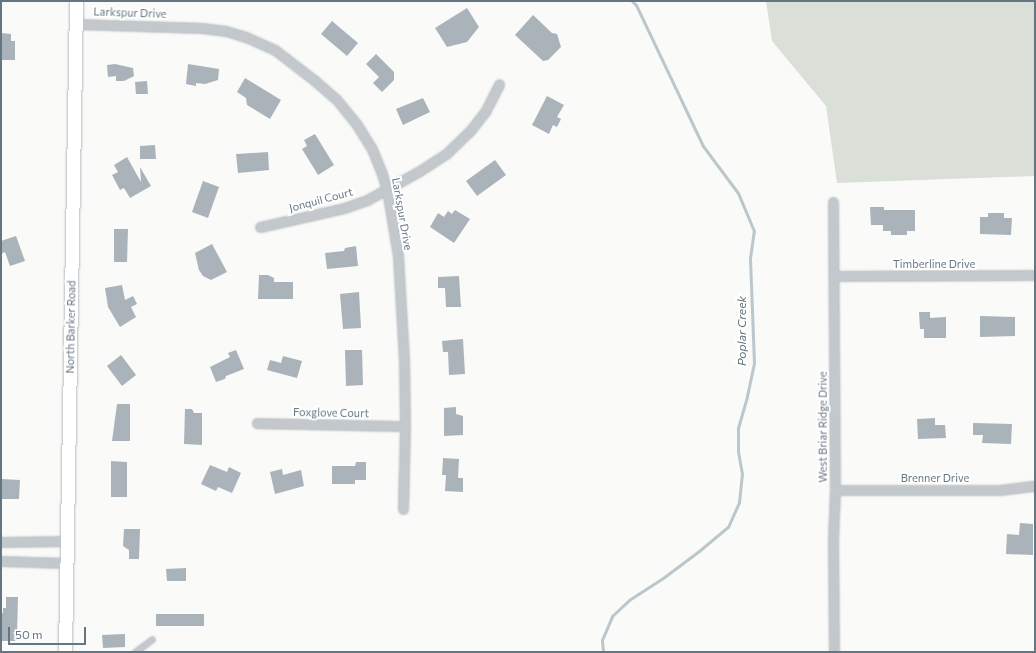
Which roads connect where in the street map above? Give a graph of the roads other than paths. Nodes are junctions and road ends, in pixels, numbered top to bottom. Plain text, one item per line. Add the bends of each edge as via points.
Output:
1 (76, 1) edge
2 (76, 24) junction
3 (499, 84) dead end
4 (387, 190) junction
5 (833, 202) dead end
6 (260, 227) dead end
7 (1035, 275) edge
8 (834, 276) junction
9 (257, 423) dead end
10 (405, 426) junction
11 (1035, 486) edge
12 (835, 490) junction
13 (403, 509) dead end
14 (66, 541) junction
15 (1, 542) edge
16 (1, 561) edge
17 (66, 563) junction
18 (152, 639) dead end
19 (65, 652) edge
20 (135, 652) edge
21 (834, 652) edge

1 - 2 main road, North Barker Road
2 - 4 street, Larkspur Drive via 226,31 275,50 314,80 348,113 372,149
2 - 14 main road, North Barker Road
3 - 4 street, Jonquil Court via 485,112 447,153
4 - 6 street, Jonquil Court via 344,208
4 - 10 street, Larkspur Drive via 398,256
5 - 8 street, West Briar Ridge Drive
7 - 8 street, Timberline Drive
8 - 12 street, West Briar Ridge Drive
9 - 10 street, Foxglove Court
10 - 13 street, Larkspur Drive
11 - 12 street, Brenner Drive via 1000,490
12 - 21 street, West Briar Ridge Drive
14 - 15 street
14 - 17 main road, North Barker Road
16 - 17 street
17 - 19 main road, North Barker Road
18 - 20 lane

